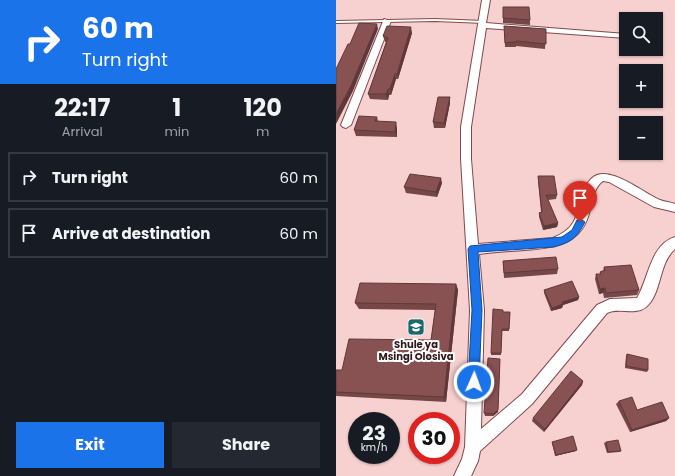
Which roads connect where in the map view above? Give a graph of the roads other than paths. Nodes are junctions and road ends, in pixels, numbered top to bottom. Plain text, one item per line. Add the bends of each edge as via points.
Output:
1 (486, 0) edge
2 (387, 21) junction
3 (336, 22) edge
4 (484, 24) junction
5 (619, 35) edge
6 (346, 125) dead end
7 (675, 208) edge
8 (675, 242) edge
9 (473, 249) junction
10 (473, 446) junction
11 (462, 476) edge

1 - 4 street
2 - 3 lane
2 - 4 lane
2 - 6 street
4 - 5 street
4 - 9 street via 466,127
7 - 9 street via 658,204 611,178 600,177 594,181 575,233 564,240 554,243
8 - 10 street via 662,253 642,302 602,309 527,399
9 - 10 street via 477,310
10 - 11 street via 470,461

